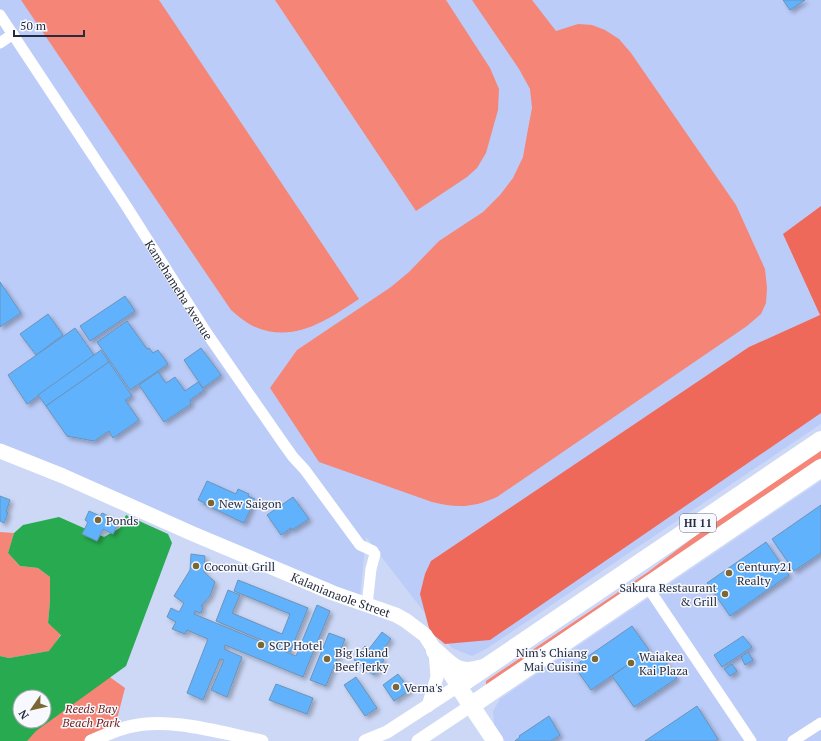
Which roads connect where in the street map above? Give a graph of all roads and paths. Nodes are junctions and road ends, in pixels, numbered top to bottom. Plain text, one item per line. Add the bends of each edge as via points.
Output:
1 (0, 15) edge
2 (13, 34) junction
3 (0, 43) edge
4 (821, 440) edge
5 (0, 451) edge
6 (821, 468) edge
7 (647, 586) junction
8 (371, 606) junction
9 (435, 651) junction
10 (486, 667) junction
11 (458, 686) junction
12 (472, 705) junction
13 (428, 706) junction
14 (821, 723) edge
15 (91, 741) edge
16 (262, 741) edge
17 (365, 741) edge
18 (418, 741) edge
19 (495, 741) edge
20 (751, 741) edge
21 (793, 741) edge

1 - 2 street, Kamehameha Avenue
2 - 3 street
2 - 8 street, Kamehameha Avenue via 206,332 293,457 360,545 374,552 371,569
4 - 10 highway, HI 11
5 - 8 main road, Kalanianaole Street via 320,587
6 - 7 highway, HI 11
7 - 12 highway, HI 11
7 - 20 street
8 - 9 main road, Kalanianaole Street via 405,620 425,636
9 - 10 highway via 461,671
9 - 11 main road, Kalanianaole Street
9 - 13 street via 437,677
10 - 11 highway, HI 11
11 - 12 main road
11 - 13 street
12 - 18 street
12 - 19 main road
13 - 17 street via 387,732
14 - 21 street
15 - 16 street via 128,726 168,724

